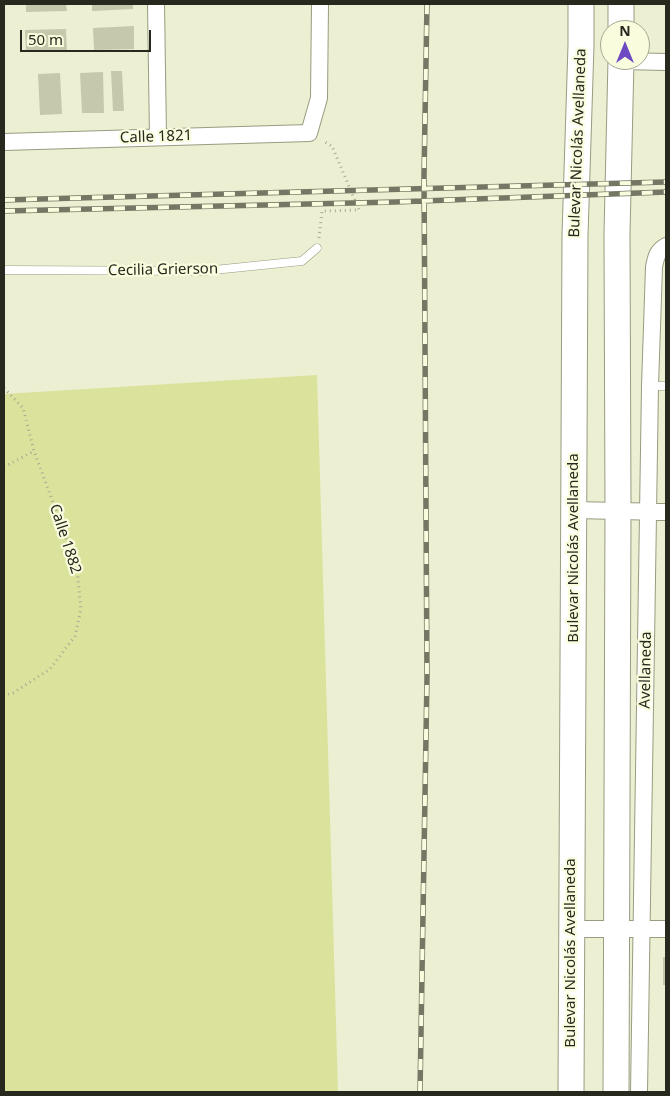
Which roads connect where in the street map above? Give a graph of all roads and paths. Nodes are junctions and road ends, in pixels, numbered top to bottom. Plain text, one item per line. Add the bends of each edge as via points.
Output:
1 (156, 4) edge
2 (320, 4) edge
3 (581, 4) edge
4 (621, 4) edge
5 (621, 20) edge
6 (650, 61) edge
7 (666, 62) edge
8 (621, 70) edge
9 (309, 133) junction
10 (158, 137) junction
11 (4, 141) edge
12 (317, 248) joint
13 (664, 248) edge
14 (4, 270) edge
15 (658, 386) edge
16 (4, 388) edge
17 (34, 451) junction
18 (4, 467) edge
19 (574, 510) junction
20 (618, 511) junction
21 (648, 512) junction
22 (666, 512) edge
23 (4, 695) edge
24 (572, 929) junction
25 (616, 929) junction
26 (643, 929) junction
27 (666, 929) edge
28 (571, 1092) edge
29 (616, 1092) edge
30 (639, 1092) edge

1 - 10 street
2 - 9 street via 319,98
3 - 19 main road, Bulevar Nicolás Avellaneda via 574,235
4 - 5 main road
6 - 7 street
8 - 20 main road via 617,234
9 - 10 street, Calle 1821
9 - 12 path via 332,146 359,210 322,211
10 - 11 street, Calle 1821
12 - 14 lane, Cecilia Grierson via 302,261 204,271
13 - 15 street, Avellaneda via 656,256 654,267
15 - 21 street, Avellaneda
16 - 17 path, Calle 1882 via 23,408
17 - 18 path
17 - 23 path, Calle 1882 via 77,570 81,610 75,636 50,669 13,693
19 - 20 street
19 - 24 main road, Bulevar Nicolás Avellaneda
20 - 21 street
20 - 25 main road
21 - 22 street
21 - 26 street, Avellaneda
24 - 25 street
24 - 28 main road, Bulevar Nicolás Avellaneda
25 - 26 street
25 - 29 main road
26 - 27 street
26 - 30 street, Avellaneda

